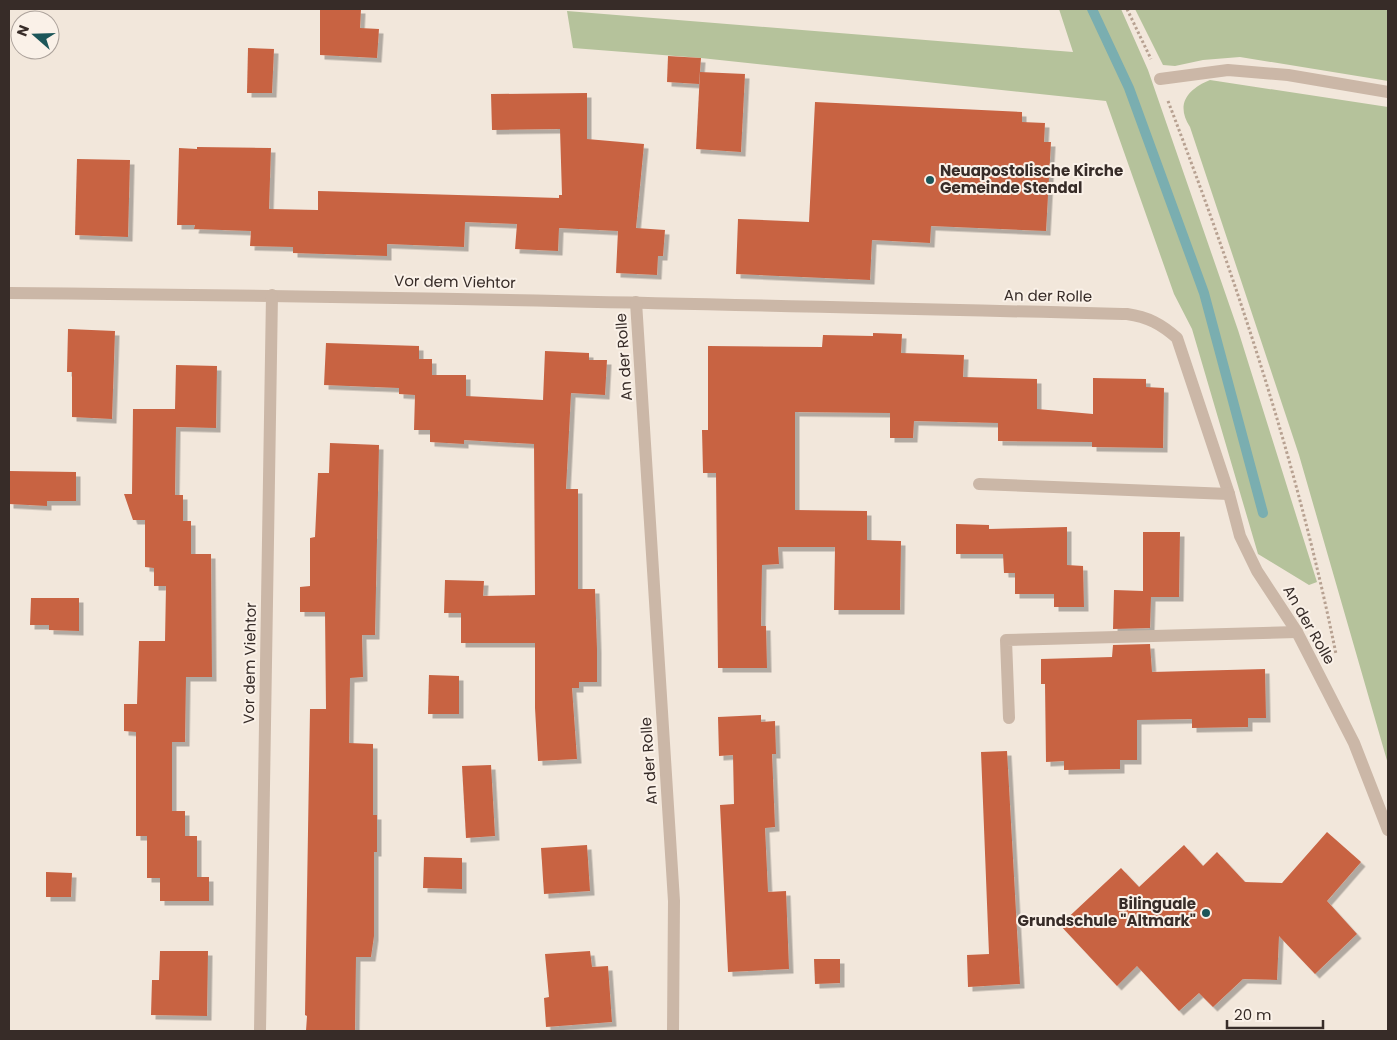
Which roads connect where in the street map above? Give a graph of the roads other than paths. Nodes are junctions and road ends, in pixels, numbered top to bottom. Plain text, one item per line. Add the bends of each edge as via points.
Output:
1 (1160, 79) road end
2 (1388, 92) edge
3 (9, 293) edge
4 (272, 295) junction
5 (636, 302) junction
6 (979, 484) dead end
7 (1229, 494) junction
8 (1297, 632) junction
9 (1008, 718) dead end
10 (1388, 830) edge
11 (260, 1031) edge
12 (673, 1031) edge

1 - 2 street via 1228,70 1288,75
3 - 4 street, Vor dem Viehtor
4 - 5 street, Vor dem Viehtor
4 - 11 street, Vor dem Viehtor
5 - 7 street, An der Rolle via 1146,317 1160,323 1177,338
5 - 12 street, An der Rolle via 674,901
6 - 7 street
7 - 8 street, An der Rolle via 1240,536 1257,571
8 - 9 street via 1006,640
8 - 10 street, An der Rolle via 1354,743

